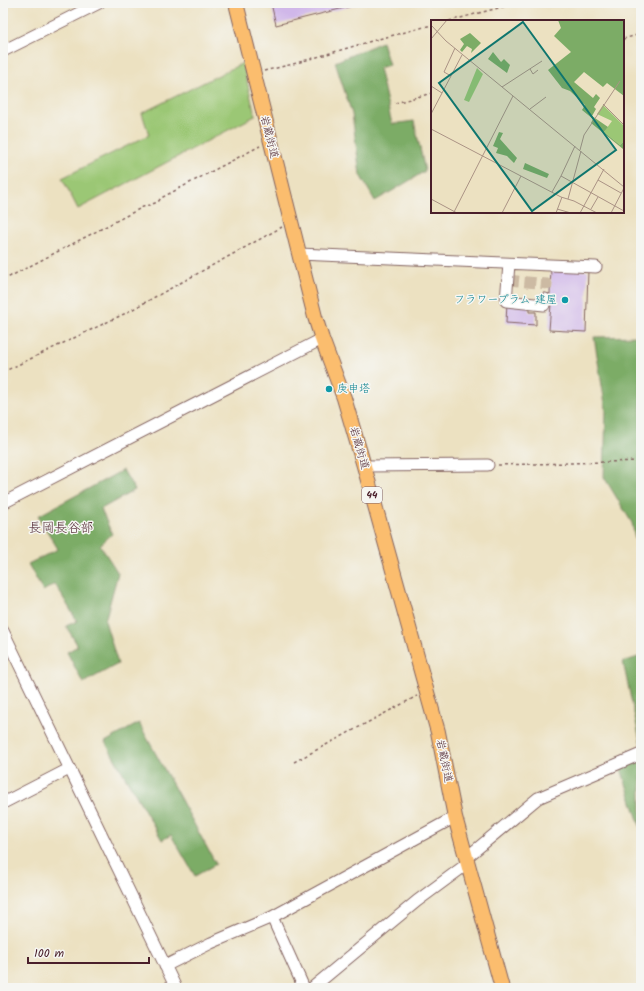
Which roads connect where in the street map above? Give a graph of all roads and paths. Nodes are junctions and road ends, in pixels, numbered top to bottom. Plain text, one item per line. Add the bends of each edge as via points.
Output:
1 (99, 3) edge
2 (236, 3) edge
3 (517, 3) edge
4 (82, 7) edge
5 (453, 20) edge
6 (431, 25) edge
7 (641, 34) edge
8 (624, 39) edge
9 (3, 51) edge
10 (253, 74) junction
11 (431, 93) edge
12 (395, 103) dead end
13 (270, 140) junction
14 (291, 222) junction
15 (299, 254) junction
16 (509, 264) junction
17 (596, 267) dead end
18 (3, 279) edge
19 (545, 299) dead end
20 (322, 339) junction
21 (3, 372) edge
22 (641, 461) edge
23 (488, 465) joint
24 (364, 466) junction
25 (3, 503) edge
26 (3, 631) edge
27 (426, 691) junction
28 (641, 754) edge
29 (294, 762) dead end
30 (69, 769) junction
31 (3, 803) edge
32 (455, 817) junction
33 (467, 861) junction
34 (272, 917) junction
35 (166, 966) junction
36 (176, 988) edge
37 (304, 988) edge
38 (312, 988) edge
39 (502, 988) edge

1 - 4 street
2 - 10 main road, 岩蔵街道 / 44
3 - 5 path
4 - 9 street
6 - 10 path
7 - 8 path
10 - 13 main road, 岩蔵街道 / 44
11 - 12 path
13 - 14 main road, 岩蔵街道 / 44
13 - 18 path via 161,198 158,202 143,207
14 - 15 main road, 岩蔵街道 / 44
14 - 21 path via 124,314
15 - 16 street
15 - 20 main road, 岩蔵街道 / 44
16 - 17 street
16 - 19 street via 506,301 544,305
20 - 24 main road, 岩蔵街道 / 44 via 344,398
20 - 25 street
22 - 23 path
23 - 24 street
24 - 27 main road, 岩蔵街道 / 44
26 - 30 street
27 - 29 path
27 - 32 main road, 岩蔵街道 / 44 via 443,754
28 - 33 street via 538,798
30 - 31 street
30 - 35 street
32 - 33 main road, 岩蔵街道 / 44
32 - 34 street
33 - 38 street
33 - 39 main road, 岩蔵街道 / 44
34 - 35 street
34 - 37 street
35 - 36 street

